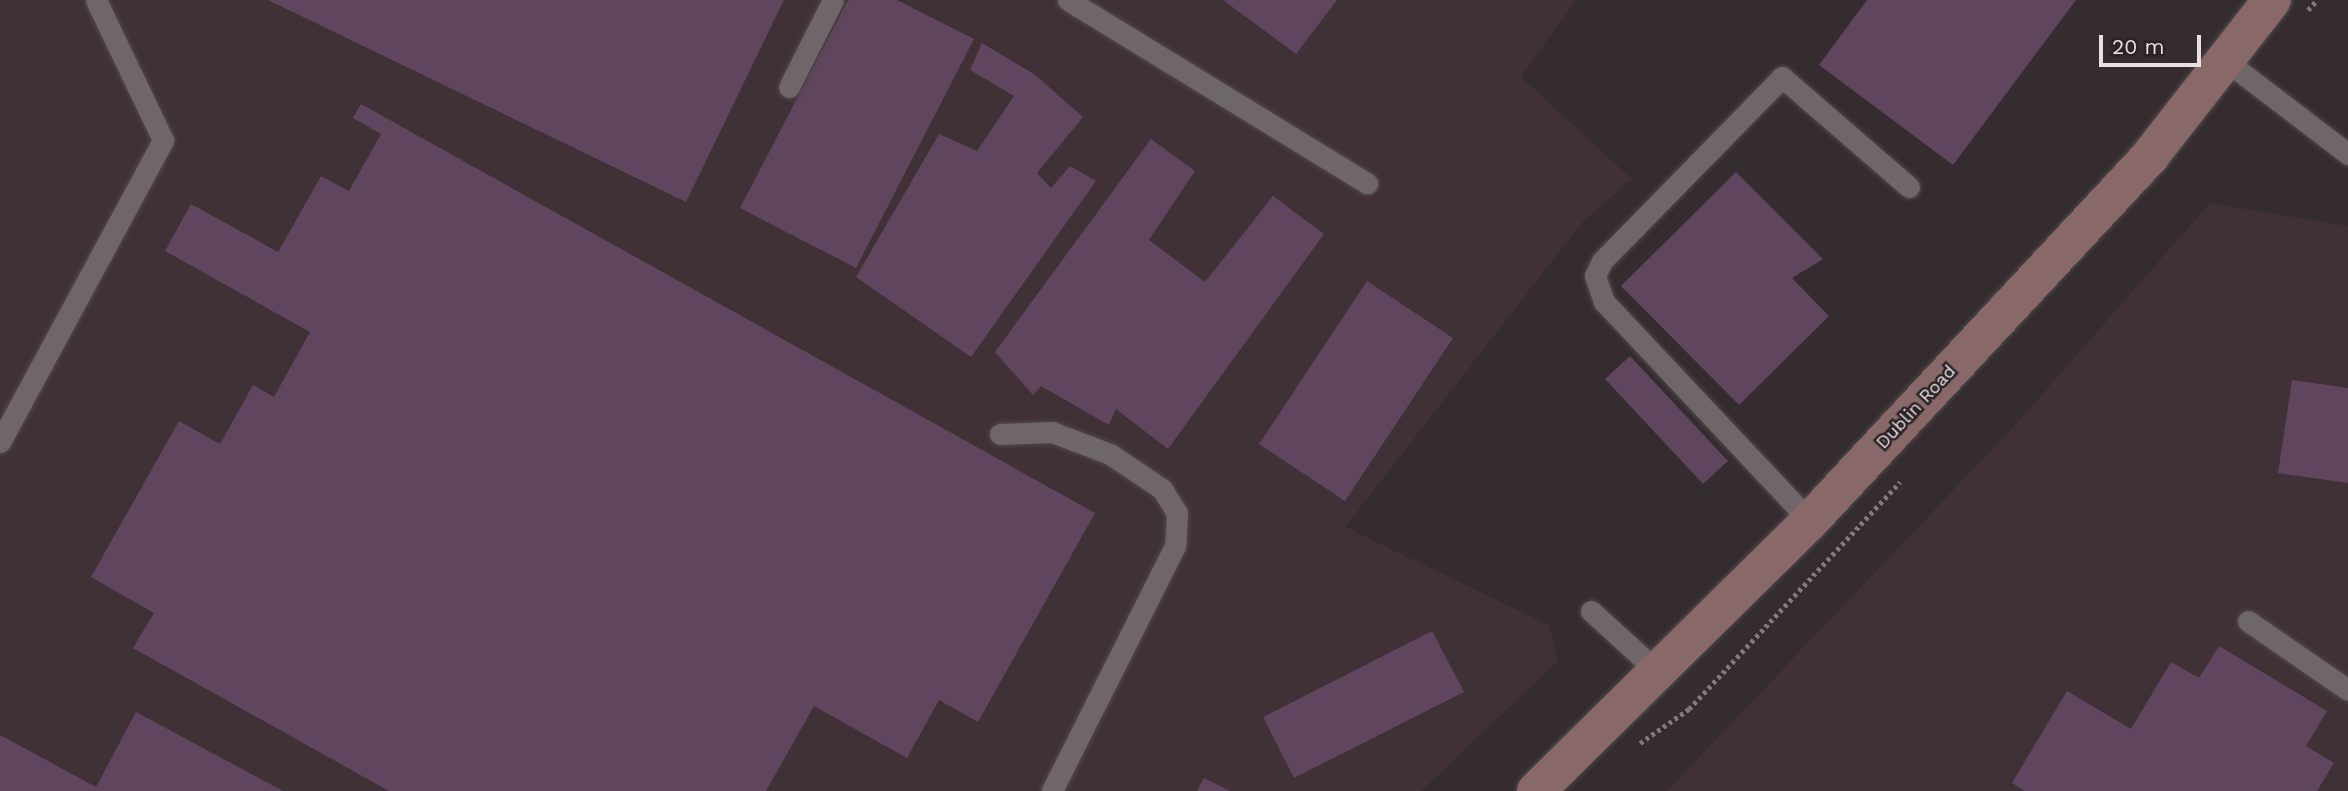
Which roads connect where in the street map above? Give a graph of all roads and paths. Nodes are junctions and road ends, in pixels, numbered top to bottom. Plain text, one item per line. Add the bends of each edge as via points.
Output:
1 (96, 0) edge
2 (832, 0) edge
3 (1068, 0) edge
4 (2272, 0) edge
5 (2225, 60) junction
6 (789, 87) dead end
7 (2348, 154) edge
8 (1367, 183) dead end
9 (1909, 187) dead end
10 (1000, 434) dead end
11 (0, 442) edge
12 (1810, 521) junction
13 (1591, 611) dead end
14 (2248, 621) dead end
15 (1658, 672) junction
16 (2348, 690) edge
17 (1689, 709) dead end
18 (1631, 749) dead end
19 (1052, 791) edge
20 (1536, 791) edge

1 - 11 lane via 163,140
2 - 6 lane
3 - 8 lane
4 - 5 main road, Dublin Road
5 - 7 lane
5 - 12 main road, Dublin Road via 2150,156
9 - 12 lane via 1782,77 1602,261 1595,276 1604,302
10 - 19 lane via 1052,432 1110,454 1162,489 1177,513 1175,546
12 - 15 main road, Dublin Road
13 - 15 lane
14 - 16 lane
15 - 20 main road, Dublin Road
17 - 18 path

